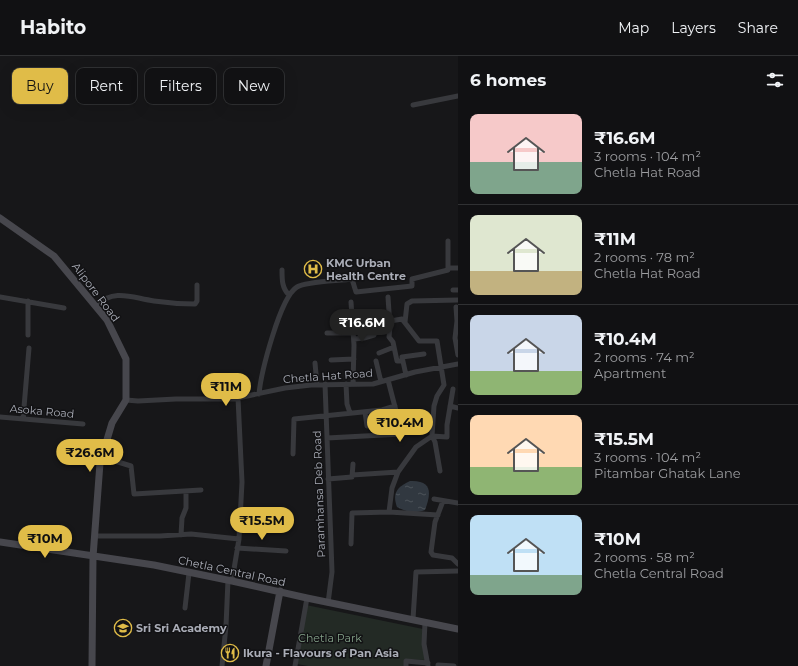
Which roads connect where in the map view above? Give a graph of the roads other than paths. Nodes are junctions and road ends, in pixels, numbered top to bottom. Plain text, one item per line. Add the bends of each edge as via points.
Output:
1 (458, 96) edge
2 (413, 105) dead end
3 (0, 218) edge
4 (448, 241) dead end
5 (449, 268) junction
6 (458, 268) edge
7 (282, 270) dead end
8 (197, 285) dead end
9 (290, 294) junction
10 (0, 297) edge
11 (388, 297) dead end
12 (458, 300) edge
13 (28, 301) junction
14 (351, 302) dead end
15 (94, 305) junction
16 (456, 307) dead end
17 (64, 308) dead end
18 (389, 321) junction
19 (457, 321) edge
20 (405, 322) junction
21 (327, 333) dead end
22 (28, 335) dead end
23 (354, 336) junction
24 (394, 347) junction
25 (28, 348) dead end
26 (379, 353) dead end
27 (424, 354) dead end
28 (458, 355) edge
29 (354, 359) junction
30 (331, 360) dead end
31 (376, 361) dead end
32 (402, 361) junction
33 (315, 363) dead end
34 (458, 364) edge
35 (441, 367) junction
36 (406, 375) junction
37 (388, 380) junction
38 (380, 382) junction
39 (325, 384) junction
40 (346, 384) junction
41 (353, 384) junction
42 (317, 385) junction
43 (444, 388) junction
44 (456, 389) edge
45 (259, 394) junction
46 (238, 398) junction
47 (126, 400) junction
48 (395, 406) junction
49 (450, 406) junction
50 (458, 408) edge
51 (365, 412) junction
52 (350, 413) junction
53 (326, 416) junction
54 (0, 417) edge
55 (23, 419) junction
56 (83, 424) dead end
57 (367, 426) dead end
58 (432, 436) junction
59 (327, 438) junction
60 (293, 454) dead end
61 (102, 457) junction
62 (353, 464) dead end
63 (440, 471) dead end
64 (398, 472) junction
65 (352, 475) junction
66 (328, 479) junction
67 (201, 490) dead end
68 (186, 491) junction
69 (434, 499) dead end
70 (442, 501) junction
71 (458, 503) edge
72 (389, 512) junction
73 (438, 515) junction
74 (181, 535) junction
75 (95, 536) junction
76 (239, 539) junction
77 (0, 542) edge
78 (351, 544) dead end
79 (238, 548) junction
80 (286, 551) dead end
81 (93, 557) junction
82 (458, 564) edge
83 (458, 571) edge
84 (189, 572) junction
85 (230, 581) junction
86 (280, 592) junction
87 (307, 598) junction
88 (328, 603) junction
89 (184, 608) dead end
90 (413, 619) junction
91 (425, 622) junction
92 (458, 629) edge
93 (295, 665) edge
94 (428, 665) edge
95 (92, 666) edge
96 (222, 666) edge
97 (266, 666) edge
98 (302, 666) edge
99 (406, 666) edge
100 (438, 666) edge
101 (454, 666) edge

1 - 2 street
3 - 15 main road, Alipore Road via 54,256
4 - 5 street
5 - 6 street
5 - 9 street via 412,279 412,286 356,292 352,279 297,287
7 - 9 street via 283,285
8 - 15 street via 195,304 172,304 120,296 105,298
9 - 45 street via 264,364
10 - 13 street
11 - 18 street
12 - 20 street via 412,300 407,304
13 - 17 street
13 - 22 street
14 - 23 street
15 - 47 main road, Alipore Road via 107,320 126,359
16 - 19 street
18 - 20 street via 402,319
18 - 23 street via 379,323 374,335 364,338
18 - 24 street via 389,337
19 - 28 street via 455,338
20 - 35 street via 419,341 437,341
21 - 23 street
23 - 29 street
24 - 26 street
24 - 32 street via 396,361
25 - 55 street
27 - 32 street via 402,357
29 - 30 street
29 - 41 street
31 - 38 street
32 - 36 street
33 - 42 street
34 - 35 street, Chetla Hat Road
35 - 36 street, Chetla Hat Road
35 - 43 street
36 - 37 street, Chetla Hat Road
37 - 38 street, Chetla Hat Road
37 - 48 street
38 - 41 street, Chetla Hat Road
39 - 40 street, Chetla Hat Road
39 - 42 street, Chetla Hat Road
39 - 53 street, Paramhansa Deb Road
40 - 41 street, Chetla Hat Road
40 - 52 street
42 - 45 street, Chetla Hat Road
43 - 44 street
43 - 58 street via 437,396 434,406
44 - 49 street
45 - 46 street, Chetla Hat Road
46 - 47 street, Chetla Hat Road
46 - 76 street via 242,482
47 - 61 main road via 112,423
48 - 51 street
48 - 59 street via 402,434
49 - 50 street
49 - 58 street via 447,437
51 - 52 street
51 - 57 street
52 - 53 street
53 - 59 street, Paramhansa Deb Road
53 - 60 street via 294,419
54 - 55 street, Asoka Road
55 - 56 street, Asoka Road
58 - 63 street
58 - 64 street via 416,447
59 - 66 street, Paramhansa Deb Road
61 - 68 street via 131,466 134,494
61 - 75 main road
62 - 65 street
64 - 65 street
64 - 72 street via 392,488
65 - 66 street
66 - 88 street, Paramhansa Deb Road via 332,565
67 - 68 street
68 - 74 street
69 - 70 street
70 - 71 street
70 - 73 street
72 - 73 street
72 - 78 street via 352,513
73 - 82 street via 431,552 433,555 452,558
74 - 75 street
74 - 76 street
75 - 81 main road
76 - 79 street
77 - 81 main road, Chetla Central Road
79 - 80 street
79 - 85 street
81 - 84 main road, Chetla Central Road
81 - 95 main road
83 - 90 street via 416,572
84 - 85 main road, Chetla Central Road
84 - 89 street
85 - 86 main road, Chetla Central Road
85 - 96 street
86 - 87 main road, Chetla Central Road
86 - 97 main road
87 - 88 main road, Chetla Central Road
87 - 93 street
88 - 90 main road, Chetla Central Road
90 - 91 main road, Chetla Central Road
91 - 92 main road, Chetla Central Road
91 - 94 street via 424,644
93 - 98 street
94 - 99 street via 406,661
100 - 101 street

